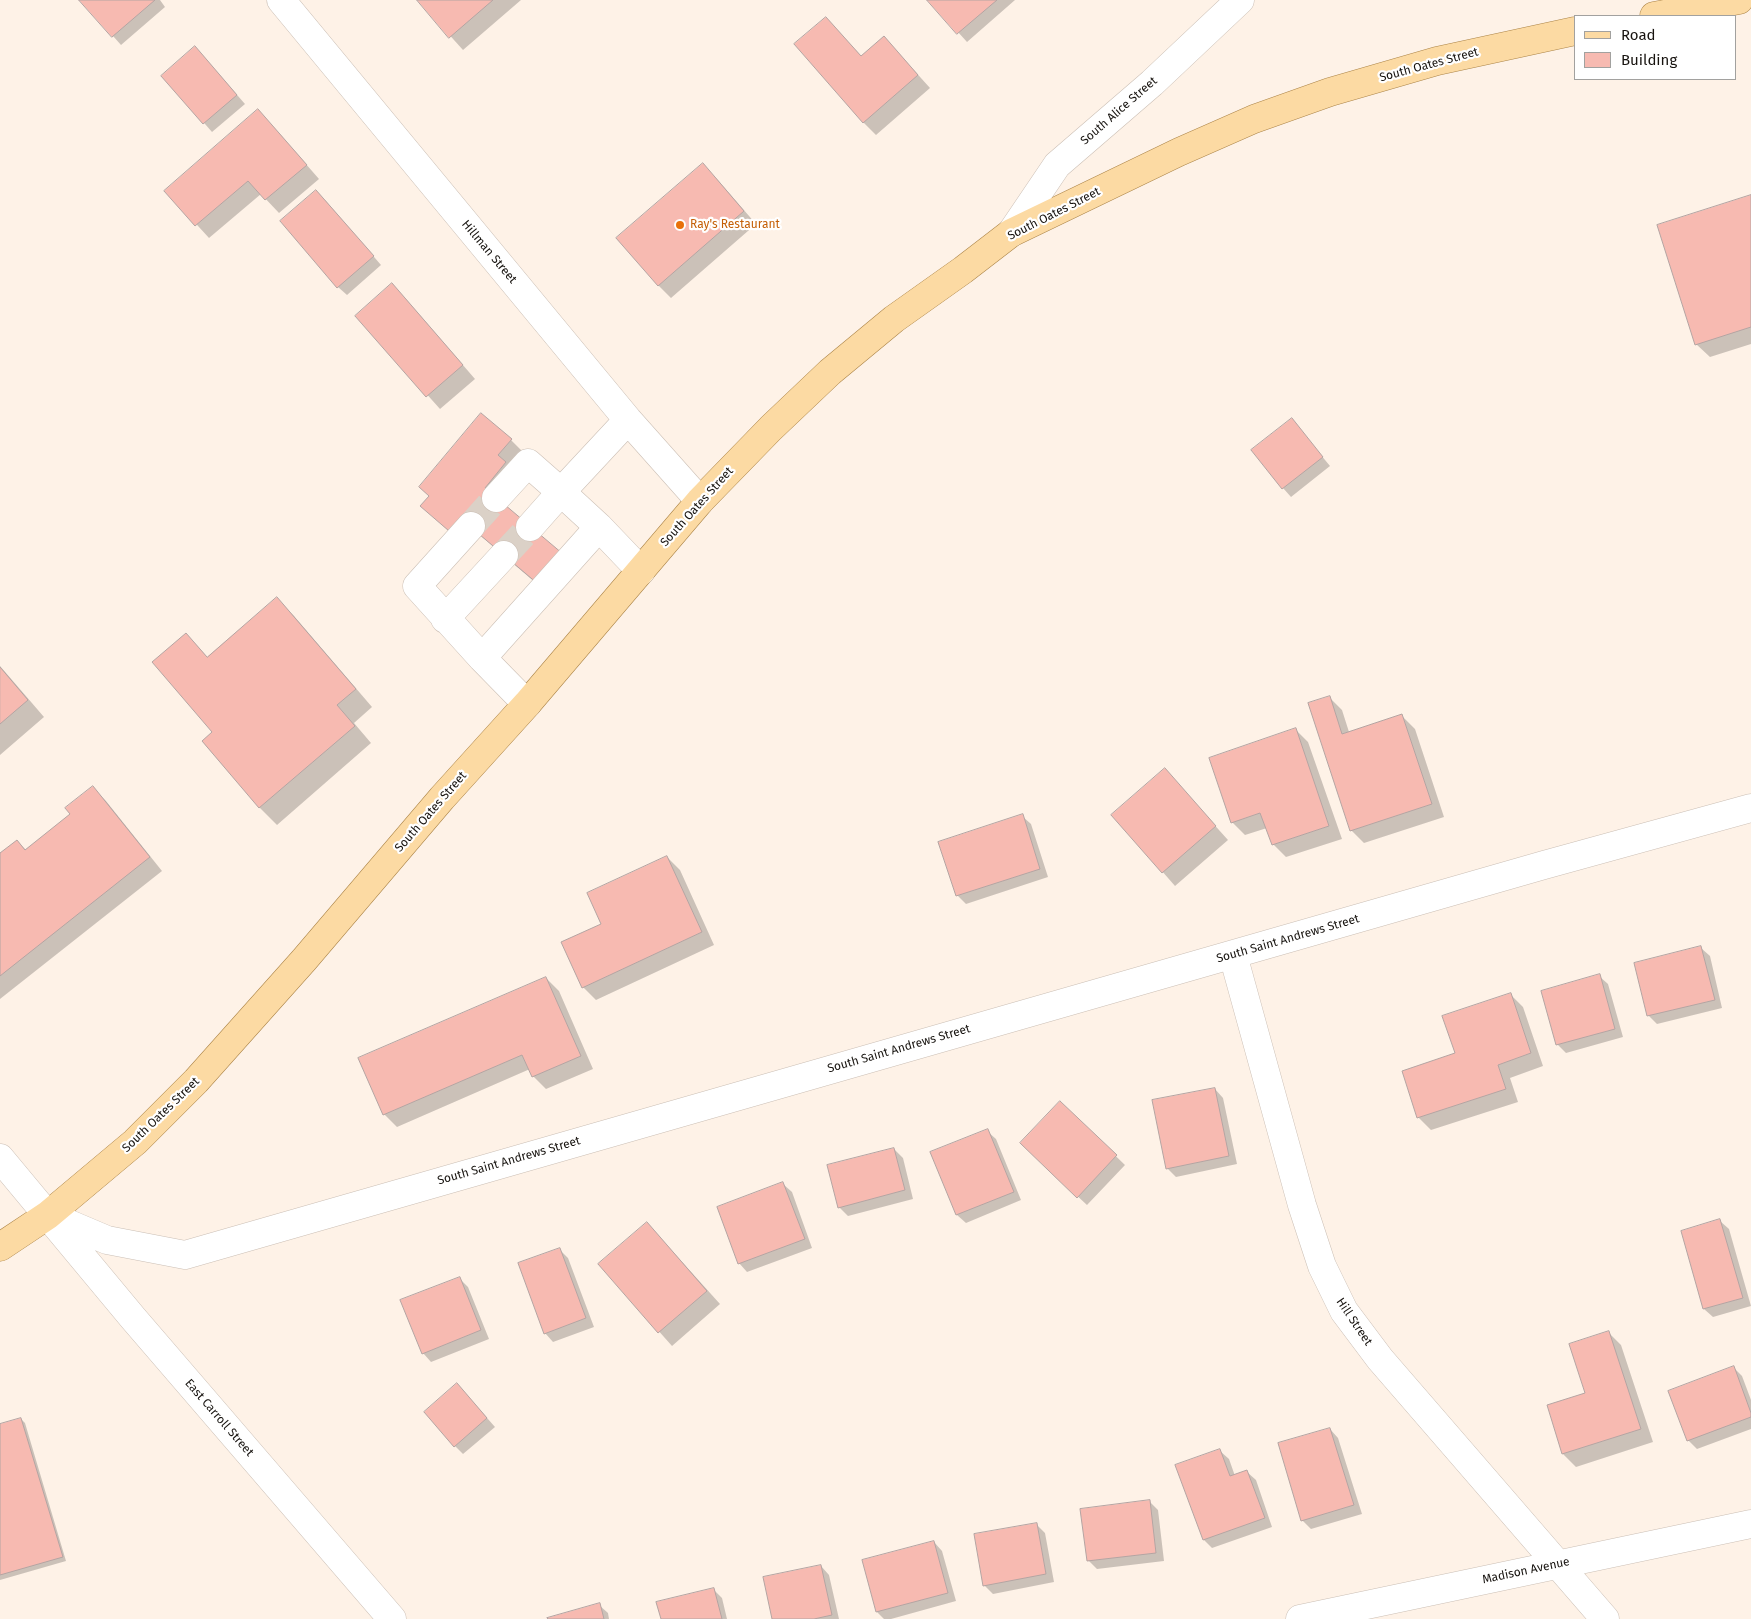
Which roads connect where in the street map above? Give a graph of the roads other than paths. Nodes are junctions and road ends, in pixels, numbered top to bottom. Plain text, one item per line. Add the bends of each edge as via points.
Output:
1 (281, 0) edge
2 (1240, 0) edge
3 (1739, 0) edge
4 (1659, 15) edge
5 (1574, 32) edge
6 (1011, 233) junction
7 (628, 420) junction
8 (561, 492) junction
9 (496, 498) tunnel mouth
10 (700, 501) junction
11 (470, 526) tunnel mouth
12 (530, 527) tunnel mouth
13 (600, 527) junction
14 (504, 555) tunnel mouth
15 (641, 571) junction
16 (445, 619) junction
17 (482, 658) junction
18 (527, 704) junction
19 (1751, 808) edge
20 (1233, 955) junction
21 (0, 1158) edge
22 (48, 1215) junction
23 (0, 1247) edge
24 (1751, 1524) edge
25 (1558, 1564) junction
26 (392, 1619) edge
27 (1300, 1619) edge
28 (1605, 1619) edge

1 - 7 street, Hillman Street
2 - 6 street, South Alice Street via 1152,83 1057,165
3 - 4 main road
5 - 6 main road, South Oates Street via 1437,62 1330,92 1254,119
6 - 10 main road, South Oates Street via 894,319 830,372
7 - 8 street
7 - 10 street, Hillman Street
8 - 9 street via 528,463
8 - 12 street
8 - 13 street
10 - 15 main road, South Oates Street
11 - 16 street via 417,586
13 - 15 street
13 - 17 street
14 - 16 street
15 - 18 main road, South Oates Street
16 - 17 street
17 - 18 street
18 - 22 main road, South Oates Street via 196,1081 136,1142
19 - 20 street, South Saint Andrews Street
20 - 22 street, South Saint Andrews Street via 185,1255 107,1240
20 - 25 street, Hill Street via 1302,1205 1322,1266 1344,1311 1380,1359
21 - 22 street, East Carroll Street
22 - 23 main road, South Oates Street
22 - 26 street, East Carroll Street
24 - 25 street, Madison Avenue
25 - 27 street, Madison Avenue
25 - 28 street, Hill Street

